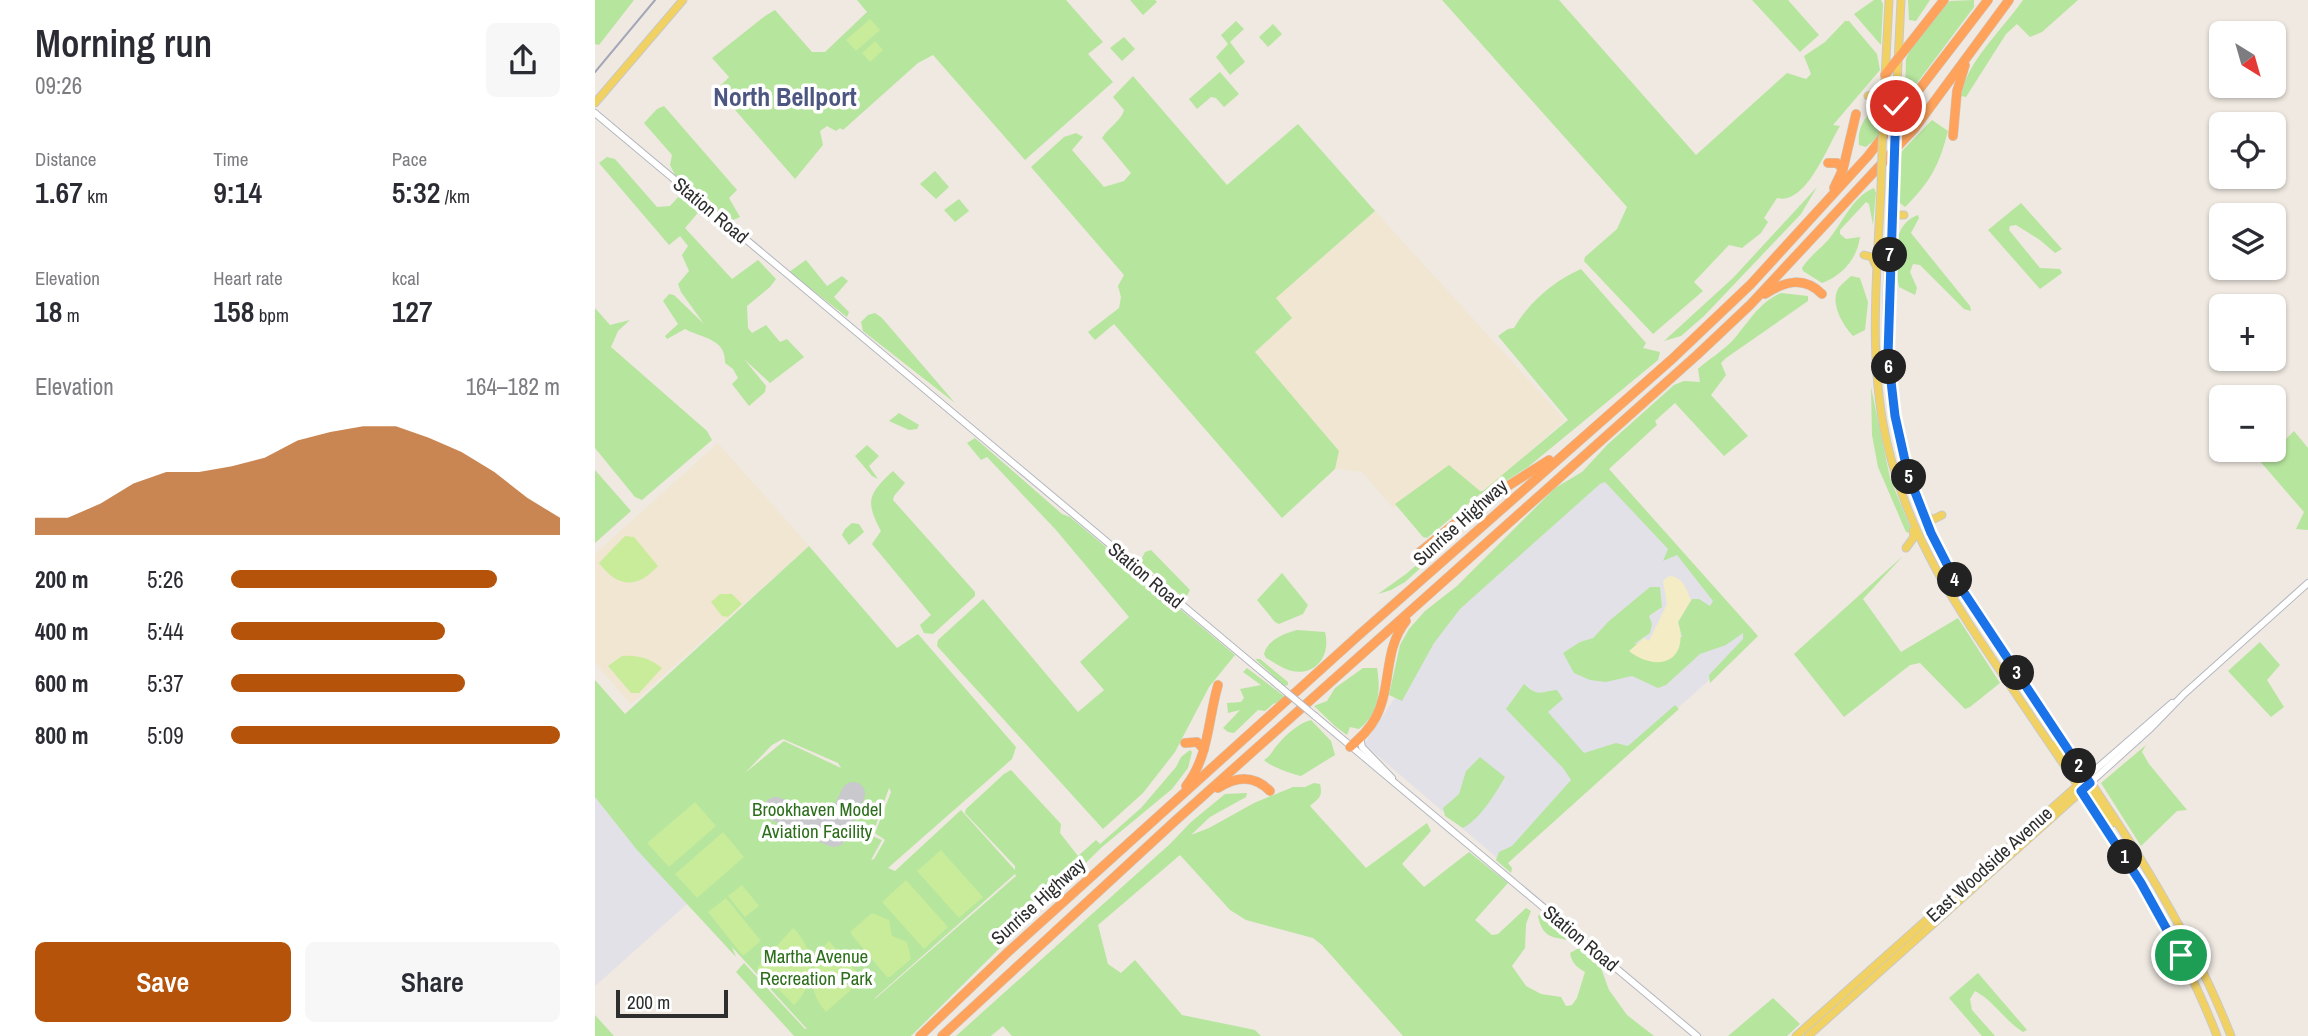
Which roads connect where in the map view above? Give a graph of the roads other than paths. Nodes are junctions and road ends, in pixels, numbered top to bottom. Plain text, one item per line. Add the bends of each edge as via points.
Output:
1 (683, 0) edge
2 (1889, 0) edge
3 (1901, 0) edge
4 (1944, 0) edge
5 (1988, 0) edge
6 (2009, 0) edge
7 (1974, 48) junction
8 (1899, 58) junction
9 (1885, 75) junction
10 (1898, 89) junction
11 (1868, 96) dead end
12 (595, 103) edge
13 (1884, 103) junction
14 (595, 113) edge
15 (1856, 114) dead end
16 (1953, 136) dead end
17 (1828, 163) dead end
18 (1843, 169) junction
19 (1880, 205) junction
20 (1823, 207) junction
21 (1892, 211) junction
22 (1904, 215) dead end
23 (1891, 228) junction
24 (1878, 241) junction
25 (1864, 255) dead end
26 (1889, 273) junction
27 (1876, 288) junction
28 (1822, 295) dead end
29 (1750, 305) junction
30 (1605, 417) junction
31 (1908, 474) junction
32 (1900, 490) junction
33 (1420, 552) dead end
34 (1940, 553) junction
35 (1934, 568) junction
36 (2308, 583) edge
37 (1435, 589) junction
38 (1218, 685) dead end
39 (1360, 737) junction
40 (1185, 743) dead end
41 (1350, 747) junction
42 (1205, 749) junction
43 (1394, 783) junction
44 (2084, 784) junction
45 (1270, 790) dead end
46 (1175, 821) junction
47 (1152, 822) junction
48 (920, 1036) edge
49 (942, 1036) edge
50 (1697, 1036) edge
51 (1796, 1036) edge
52 (1808, 1036) edge
53 (2217, 1036) edge
54 (2231, 1036) edge

1 - 12 main road
2 - 9 main road
3 - 8 main road
4 - 8 highway
5 - 20 highway, Sunrise Highway
6 - 7 highway, Sunrise Highway
7 - 16 highway via 1957,90
7 - 29 highway, Sunrise Highway via 1914,129
8 - 9 highway
8 - 10 main road
9 - 10 main road
9 - 13 main road
10 - 21 main road, bridge
11 - 13 main road via 1878,93
13 - 19 main road, bridge
14 - 41 main road, Station Road, bridge
15 - 18 highway
17 - 18 highway
18 - 20 highway
19 - 23 main road
19 - 24 main road
20 - 30 highway, Sunrise Highway via 1751,284
21 - 22 main road
21 - 23 main road
23 - 26 main road
24 - 26 main road via 1886,249
24 - 27 main road
25 - 27 main road via 1874,260
26 - 31 main road via 1889,375
27 - 32 main road via 1878,391
28 - 29 highway via 1807,283 1790,282
29 - 37 highway, Sunrise Highway
30 - 33 highway via 1555,456 1465,514
30 - 47 highway, Sunrise Highway
31 - 34 main road
31 - 34 main road via 1927,517 1932,520 1942,515 1932,527
32 - 35 main road
32 - 35 main road via 1914,536 1906,548 1918,545
34 - 44 main road
35 - 44 main road via 2036,724
36 - 44 main road, East Woodside Avenue
37 - 39 highway via 1396,635 1380,708
37 - 46 highway, Sunrise Highway
38 - 42 highway
39 - 41 highway
39 - 43 main road via 1362,747
40 - 42 highway
41 - 43 main road, Station Road
42 - 47 highway via 1192,779
43 - 50 main road, Station Road
44 - 51 main road, East Woodside Avenue
44 - 52 main road, East Woodside Avenue
44 - 53 main road via 2157,909
44 - 54 main road via 2126,835 2163,894
45 - 46 highway via 1254,780 1235,779
46 - 49 highway, Sunrise Highway
47 - 48 highway, Sunrise Highway

